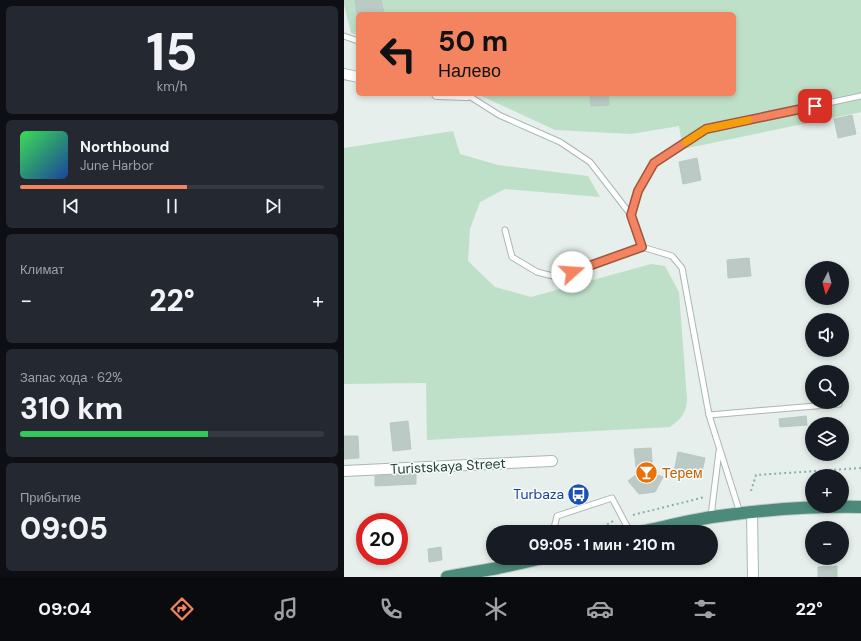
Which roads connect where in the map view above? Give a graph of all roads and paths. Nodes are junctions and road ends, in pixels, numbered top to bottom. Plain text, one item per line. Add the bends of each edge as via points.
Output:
1 (344, 36) edge
2 (356, 40) edge
3 (344, 74) edge
4 (356, 77) edge
5 (468, 96) edge
6 (861, 96) edge
7 (631, 215) junction
8 (506, 230) dead end
9 (642, 247) junction
10 (805, 407) edge
11 (709, 415) junction
12 (720, 448) junction
13 (552, 461) dead end
14 (861, 468) edge
15 (344, 471) edge
16 (751, 491) dead end
17 (706, 497) dead end
18 (861, 507) edge
19 (752, 512) junction
20 (740, 514) junction
21 (633, 515) dead end
22 (711, 517) junction
23 (615, 520) dead end
24 (555, 525) edge
25 (606, 525) edge
26 (626, 525) edge
27 (673, 525) edge
28 (511, 565) edge
29 (447, 577) edge
30 (753, 577) edge

1 - 2 lane
3 - 4 street
5 - 7 lane via 499,115 560,142 590,162
6 - 7 lane via 706,129 654,163 638,191
7 - 9 lane
8 - 9 lane via 512,257 537,272 557,277
9 - 11 lane via 672,256 682,268
10 - 11 lane
11 - 12 lane
12 - 20 lane
12 - 22 lane
13 - 15 street, Turistskaya Street
14 - 16 path via 756,475
17 - 21 path
18 - 19 highway via 831,506
19 - 20 highway
19 - 30 street
20 - 22 highway
22 - 27 highway
23 - 25 path
24 - 26 lane via 557,516 612,498
28 - 29 highway

